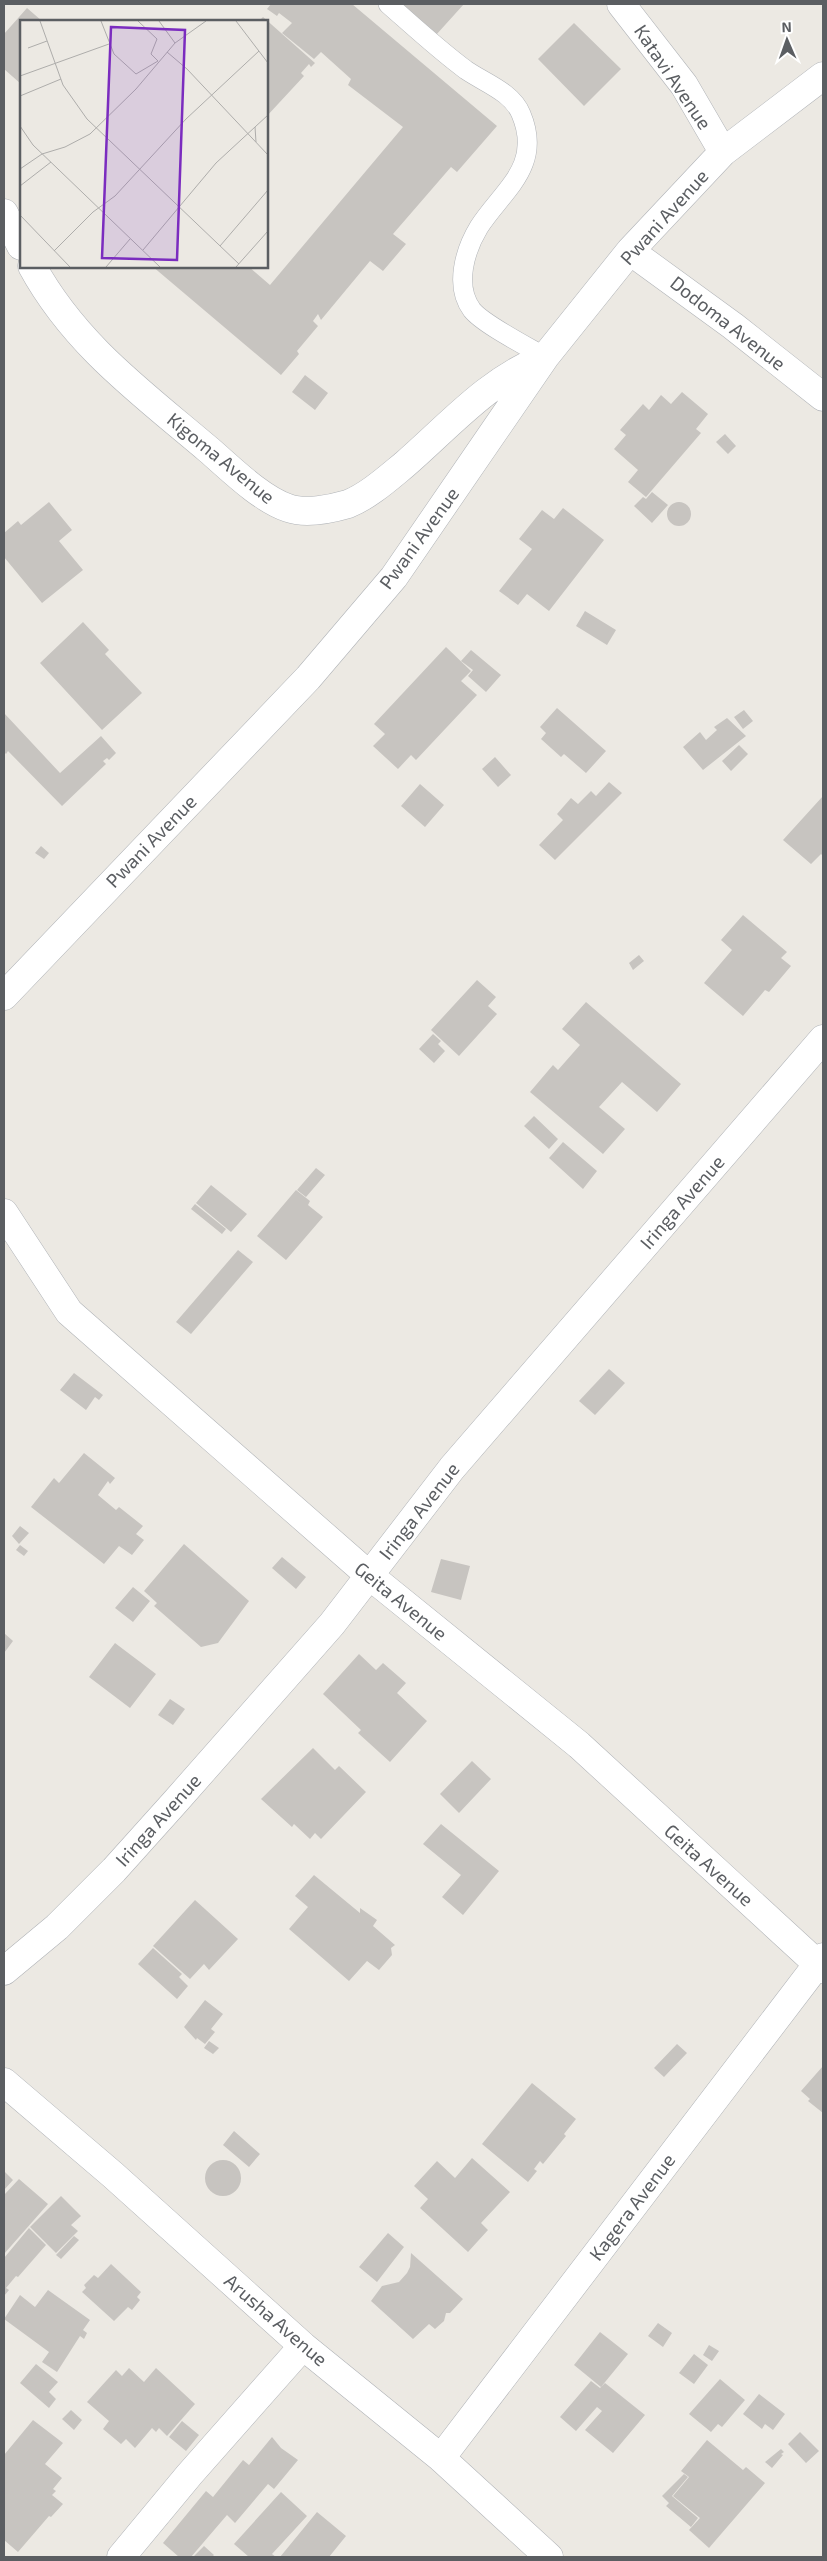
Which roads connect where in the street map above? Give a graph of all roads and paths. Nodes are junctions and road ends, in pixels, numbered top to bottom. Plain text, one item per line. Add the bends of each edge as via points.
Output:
1 (388, 4) edge
2 (621, 4) edge
3 (823, 76) edge
4 (723, 152) junction
5 (4, 213) edge
6 (20, 244) edge
7 (630, 250) junction
8 (33, 268) edge
9 (545, 358) junction
10 (823, 398) edge
11 (4, 996) edge
12 (823, 1039) edge
13 (4, 1213) edge
14 (370, 1576) junction
15 (821, 1964) edge
16 (4, 1971) edge
17 (4, 2082) edge
18 (302, 2346) junction
19 (441, 2458) junction
20 (121, 2557) edge
21 (549, 2557) edge

1 - 9 lane via 466,70 509,97 521,113 528,133 524,162 510,190 479,228 462,268 466,298 472,310
2 - 4 street, Katavi Avenue via 684,85
3 - 4 street, Pwani Avenue
4 - 7 street, Pwani Avenue
5 - 6 street
7 - 9 street, Pwani Avenue
7 - 10 street, Dodoma Avenue via 726,320
8 - 9 street, Kigoma Avenue via 47,294 90,347 225,464 272,501 293,510 348,504 364,495 422,450 484,392 513,372
9 - 11 street, Pwani Avenue via 394,577 308,678
12 - 14 street, Iringa Avenue via 452,1468
13 - 14 street, Geita Avenue via 69,1312
14 - 15 street, Geita Avenue via 579,1745
14 - 16 street, Iringa Avenue via 114,1870 57,1927
15 - 19 street, Kagera Avenue
17 - 18 street, Arusha Avenue
18 - 19 street, Arusha Avenue
18 - 20 street
19 - 21 street, Arusha Avenue

